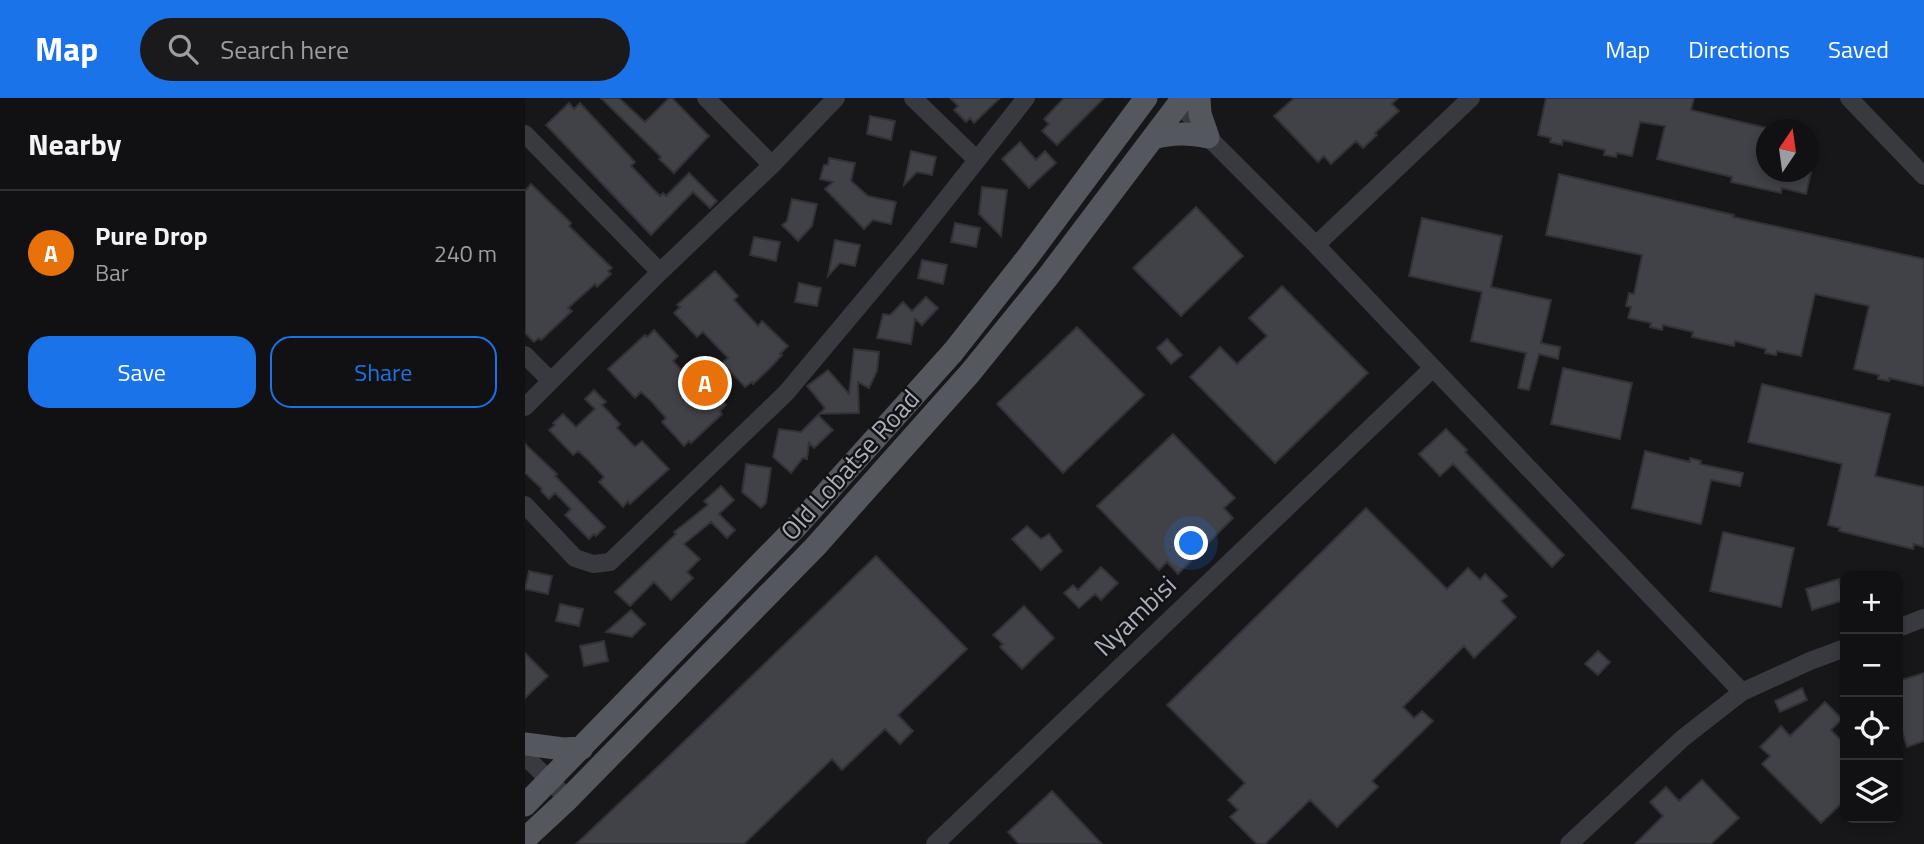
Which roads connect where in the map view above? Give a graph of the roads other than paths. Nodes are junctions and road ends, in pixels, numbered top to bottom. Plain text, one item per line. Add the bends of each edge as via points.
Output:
1 (706, 98) edge
2 (836, 98) edge
3 (913, 98) edge
4 (1026, 98) edge
5 (1471, 98) edge
6 (1849, 98) edge
7 (1185, 99) edge
8 (1145, 100) edge
9 (525, 134) edge
10 (1153, 138) junction
11 (1208, 138) junction
12 (977, 160) junction
13 (772, 165) junction
14 (1924, 176) edge
15 (1316, 245) junction
16 (660, 272) junction
17 (525, 355) edge
18 (1433, 368) junction
19 (551, 381) junction
20 (525, 407) edge
21 (525, 505) edge
22 (1924, 618) edge
23 (1903, 626) edge
24 (1840, 650) edge
25 (1742, 692) junction
26 (525, 744) edge
27 (582, 748) junction
28 (525, 756) edge
29 (550, 781) junction
30 (568, 799) junction
31 (525, 805) edge
32 (525, 839) edge
33 (935, 844) edge
34 (1569, 844) edge

1 - 13 street
2 - 13 street
3 - 12 street
4 - 12 street
5 - 15 street
6 - 14 street
7 - 8 main road
7 - 10 main road, Old Lobatse Road
7 - 11 main road via 1200,114
8 - 27 main road, Old Lobatse Road via 953,352 795,528
9 - 16 street
10 - 11 main road via 1173,133
10 - 30 main road, Old Lobatse Road via 961,383 815,547
11 - 15 street
12 - 21 street via 786,393 610,562 593,564 575,558
13 - 16 street
15 - 18 street
16 - 19 street
17 - 19 street
18 - 25 street
18 - 33 street, Nyambisi
19 - 20 street
22 - 23 street
24 - 25 street
25 - 34 street via 1682,738
26 - 27 main road
27 - 29 main road, Old Lobatse Road
28 - 29 street
29 - 30 street
29 - 31 main road, Old Lobatse Road
30 - 32 main road, Old Lobatse Road

